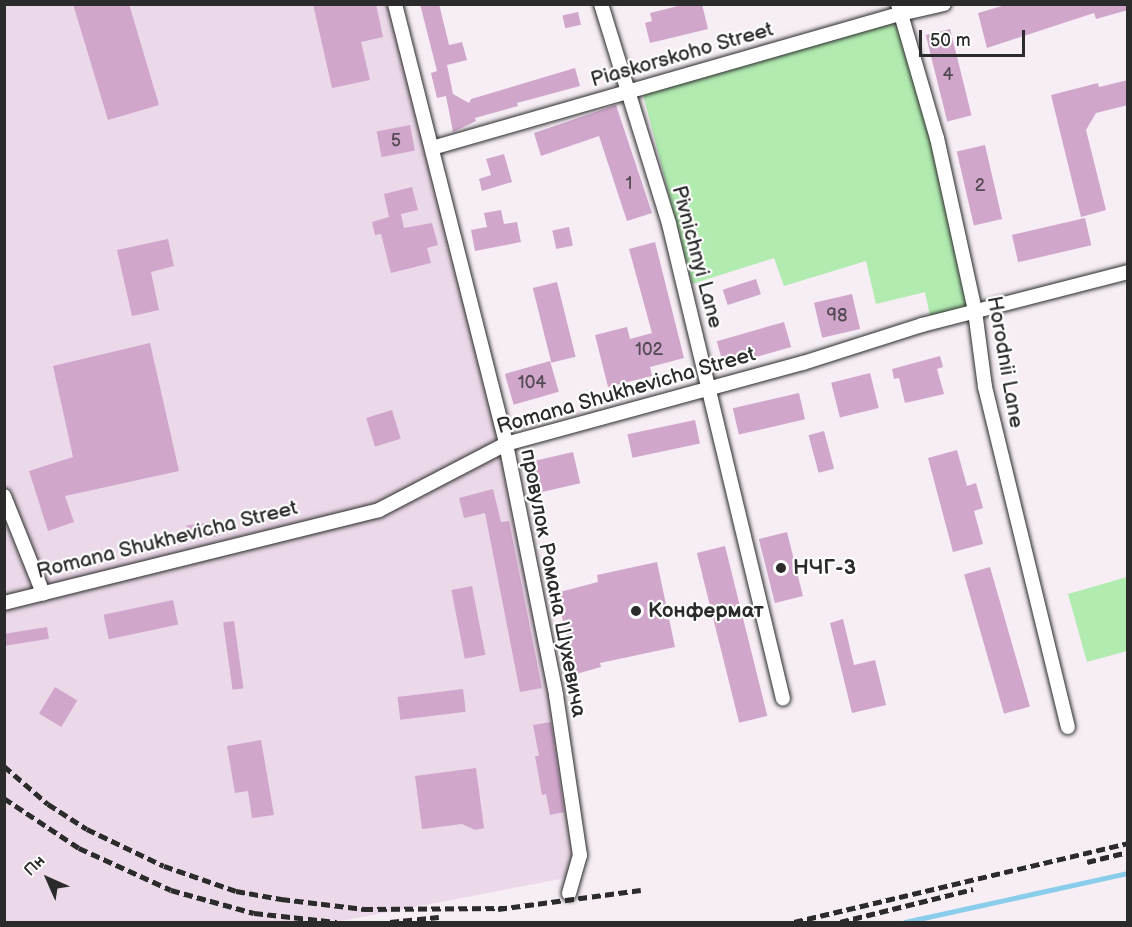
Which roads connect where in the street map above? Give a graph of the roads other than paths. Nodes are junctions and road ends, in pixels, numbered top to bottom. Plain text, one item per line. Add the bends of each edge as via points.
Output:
1 (395, 4) edge
2 (601, 4) edge
3 (944, 4) edge
4 (899, 9) edge
5 (627, 93) junction
6 (432, 147) junction
7 (1128, 272) edge
8 (975, 311) junction
9 (709, 389) junction
10 (506, 444) junction
11 (4, 496) edge
12 (43, 593) junction
13 (4, 603) edge
14 (783, 699) dead end
15 (1068, 727) dead end
16 (569, 892) dead end

1 - 6 street, провулок Романа Шухевича
2 - 5 street, Pivnichnyi Lane
3 - 4 street, Piaskorskoho Street
4 - 5 street, Piaskorskoho Street
4 - 8 street, Horodnii Lane via 937,138
5 - 6 street, Piaskorskoho Street
5 - 9 street, Pivnichnyi Lane via 669,224
6 - 10 street, провулок Романа Шухевича
7 - 8 street, Romana Shukhevicha Street
8 - 9 street, Romana Shukhevicha Street
8 - 15 street, Horodnii Lane via 985,387
9 - 10 street, Romana Shukhevicha Street
9 - 14 street, Pivnichnyi Lane
10 - 12 street, Romana Shukhevicha Street via 379,510
10 - 16 street, провулок Романа Шухевича via 556,695 580,855
11 - 12 street
12 - 13 street, Romana Shukhevicha Street

